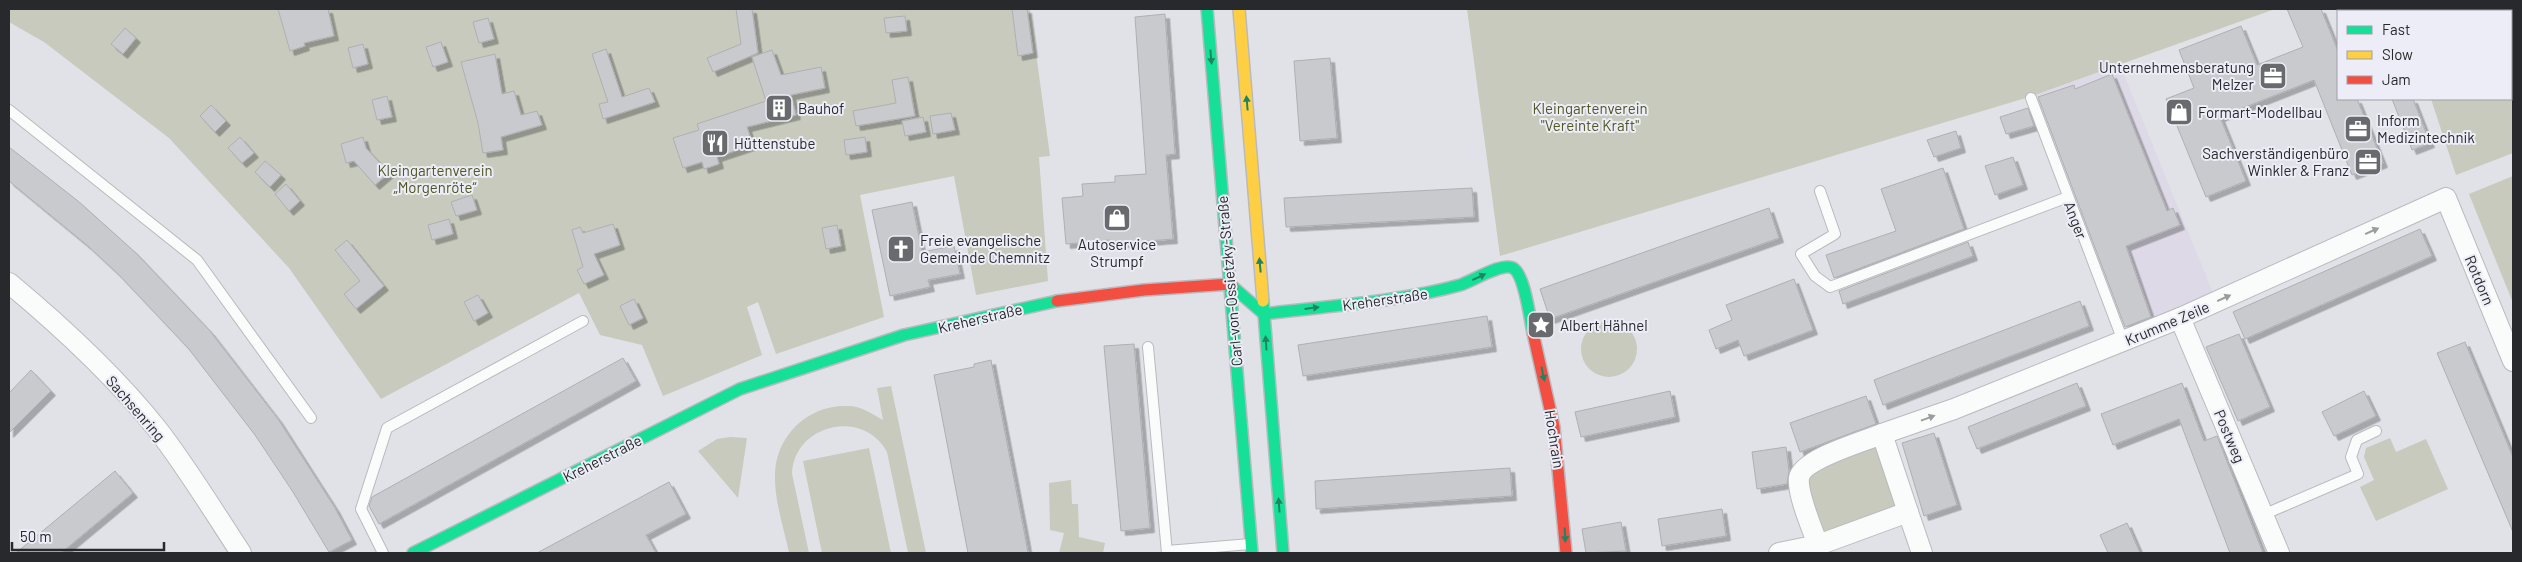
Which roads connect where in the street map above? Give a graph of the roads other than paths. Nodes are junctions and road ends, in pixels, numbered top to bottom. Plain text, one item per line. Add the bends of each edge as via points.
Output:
1 (1207, 9) edge
2 (1239, 9) edge
3 (2031, 98) dead end
4 (9, 110) edge
5 (1820, 191) dead end
6 (2068, 197) junction
7 (2446, 198) joint
8 (9, 283) edge
9 (1230, 284) junction
10 (1264, 314) junction
11 (2180, 318) junction
12 (583, 321) dead end
13 (1533, 327) joint
14 (2123, 341) junction
15 (1148, 347) dead end
16 (2513, 361) edge
17 (311, 418) dead end
18 (2376, 431) dead end
19 (1882, 434) junction
20 (2272, 511) dead end
21 (1908, 512) junction
22 (1818, 545) junction
23 (1252, 548) edge
24 (1167, 552) edge
25 (241, 553) edge
26 (384, 553) edge
27 (413, 553) edge
28 (1283, 553) edge
29 (1566, 553) edge
30 (1779, 553) edge
31 (1922, 553) edge
32 (2279, 553) edge

1 -> 9 street, Carl-von-Ossietzky-Straße
10 -> 2 street, Carl-von-Ossietzky-Straße
3 - 6 lane, Anger
4 - 17 lane via 197,260
5 - 6 lane via 1835,234 1801,254 1815,276 1830,287
6 - 14 lane, Anger
11 -> 7 street, Krumme Zeile
7 - 16 street, Rotdorn
8 - 25 street, Sachsenring via 64,328 156,429
9 - 10 street
9 - 23 street, Carl-von-Ossietzky-Straße
9 - 27 street, Kreherstraße via 1063,300 895,338 740,389
10 -> 13 street, Kreherstraße via 1433,292 1502,267 1511,267 1520,276
28 -> 10 street, Carl-von-Ossietzky-Straße
11 - 14 street, Krumme Zeile
11 - 32 street, Postweg
12 - 26 lane via 387,428 361,509
13 -> 29 street, Hochrain via 1558,450
19 -> 14 street, Krumme Zeile via 1954,409
15 - 24 lane
18 - 20 lane via 2357,440 2351,457 2358,474
19 - 21 street
19 - 22 street, Krumme Zeile via 1814,462 1799,476
21 - 22 street
21 - 31 street
22 - 30 street
23 - 24 lane

